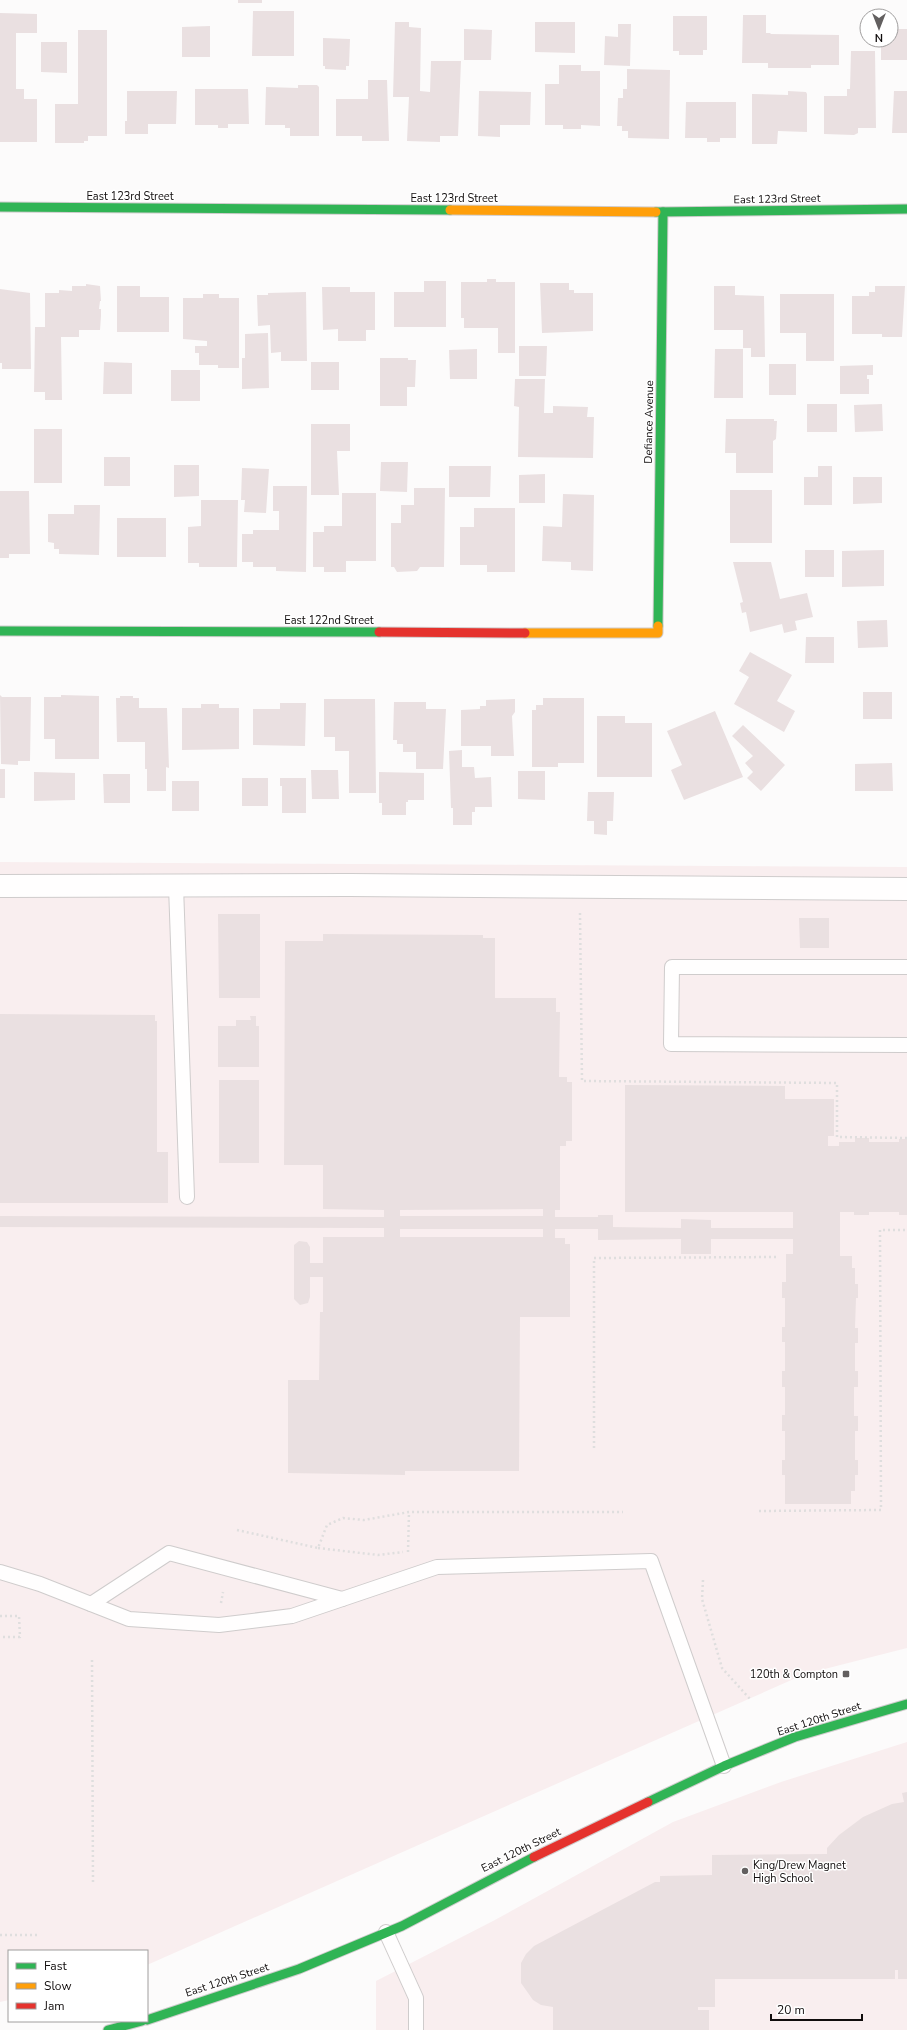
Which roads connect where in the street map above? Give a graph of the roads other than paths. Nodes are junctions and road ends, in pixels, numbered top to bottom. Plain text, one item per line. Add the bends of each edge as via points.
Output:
1 (0, 207) edge
2 (907, 209) edge
3 (663, 212) junction
4 (0, 631) edge
5 (658, 633) joint
6 (0, 886) edge
7 (176, 886) junction
8 (907, 889) edge
9 (907, 967) edge
10 (907, 1044) edge
11 (187, 1197) dead end
12 (0, 1572) edge
13 (342, 1600) junction
14 (90, 1604) junction
15 (907, 1704) edge
16 (724, 1766) junction
17 (386, 1932) junction
18 (148, 2020) edge
19 (138, 2022) edge
20 (108, 2030) edge
21 (416, 2030) edge

1 - 3 street, East 123rd Street
2 - 3 street, East 123rd Street
3 - 5 street, Defiance Avenue
4 - 5 street, East 122nd Street
6 - 7 street
7 - 8 street
7 - 11 lane
9 - 10 lane via 672,967 671,1044
12 - 14 lane via 40,1584
13 - 14 lane via 292,1616 219,1625 129,1619
13 - 14 lane via 169,1553
13 - 16 lane via 437,1567 651,1561
15 - 16 street, East 120th Street via 795,1737
16 - 17 street, East 120th Street via 514,1866
17 - 18 street, East 120th Street via 299,1969
17 - 21 lane via 416,1998
19 - 20 street

